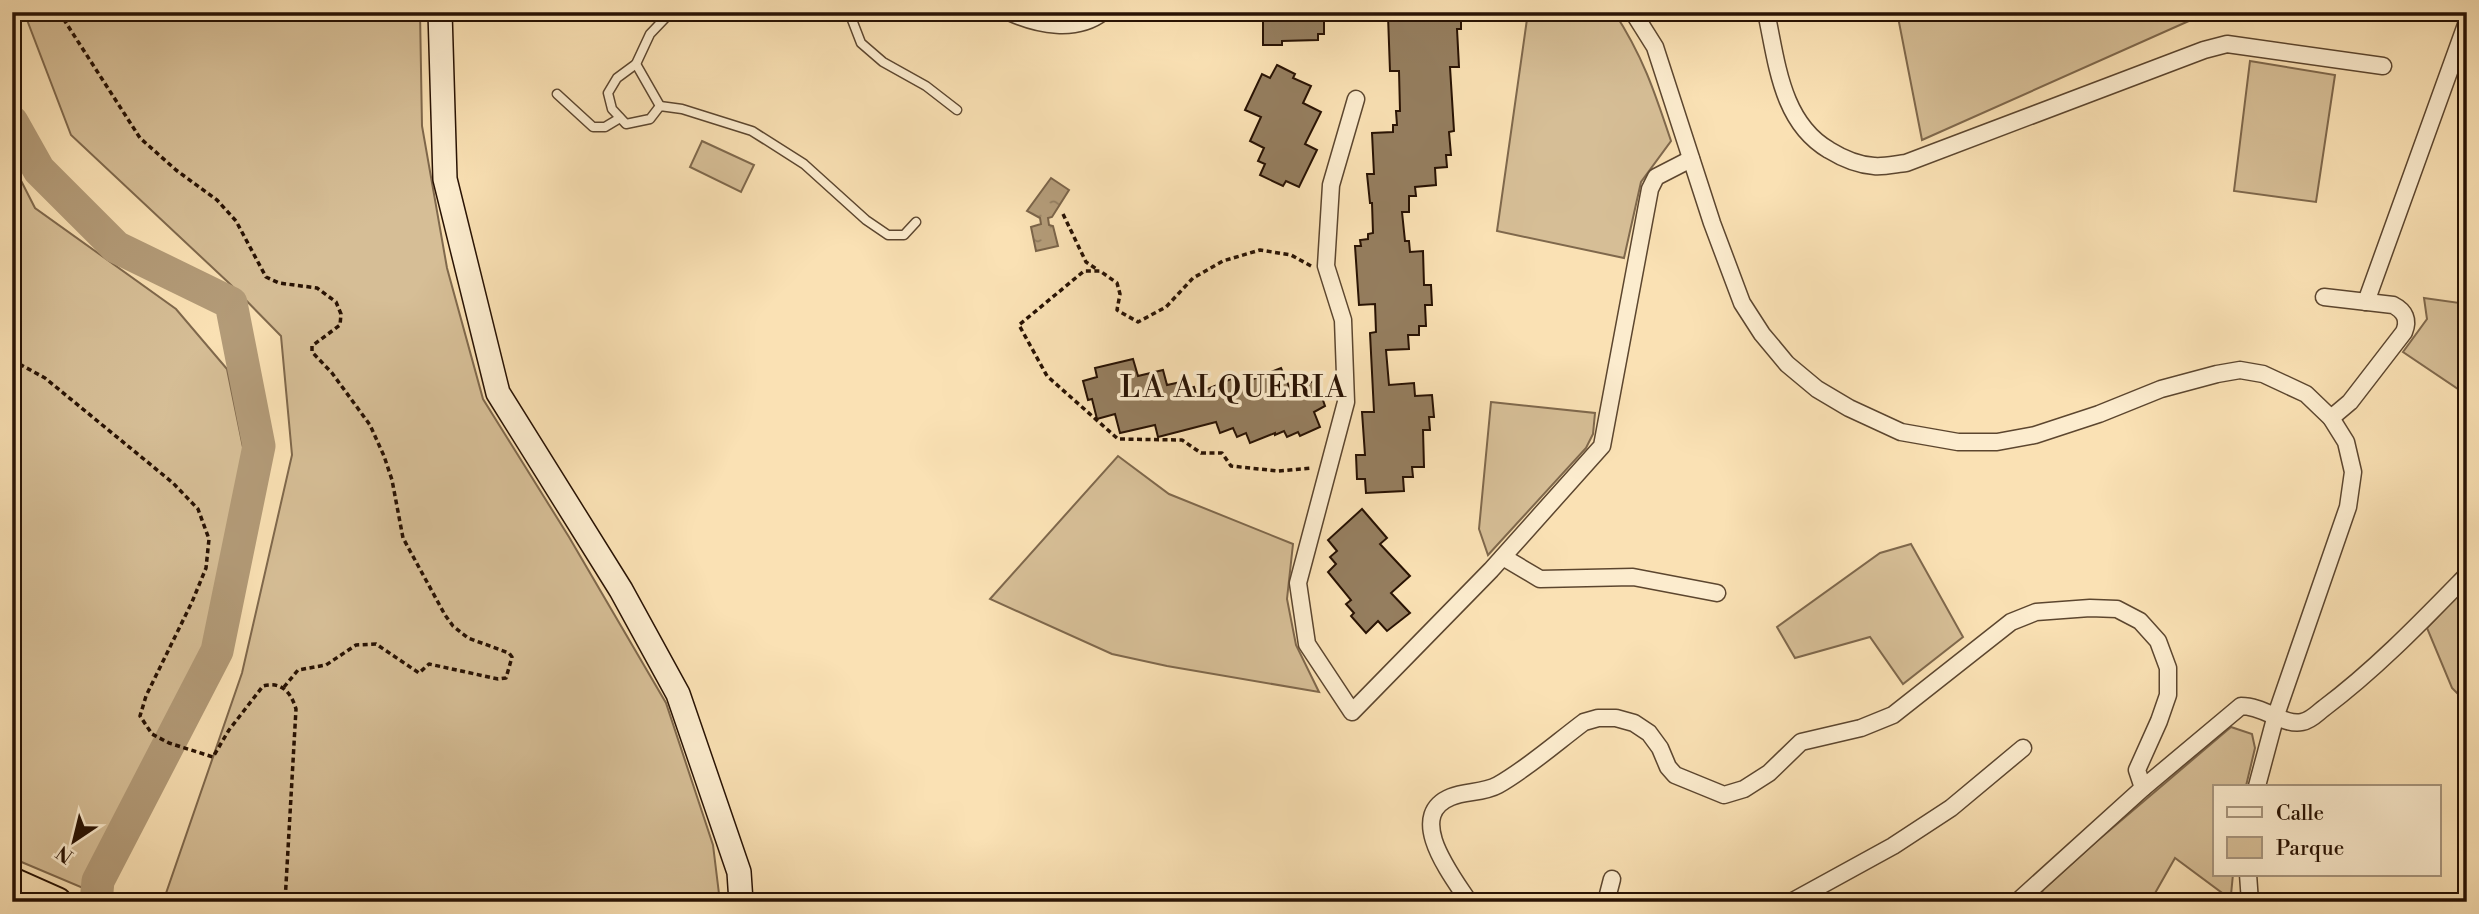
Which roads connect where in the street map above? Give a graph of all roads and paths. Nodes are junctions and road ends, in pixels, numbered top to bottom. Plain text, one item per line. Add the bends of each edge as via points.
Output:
1 (59, 12) edge
2 (440, 12) edge
3 (671, 12) edge
4 (849, 12) edge
5 (1009, 12) edge
6 (1103, 12) edge
7 (1633, 12) edge
8 (1766, 12) edge
9 (2467, 22) edge
10 (636, 64) junction
11 (2383, 66) dead end
12 (556, 94) dead end
13 (1356, 99) dead end
14 (660, 106) junction
15 (957, 110) dead end
16 (620, 118) junction
17 (1691, 159) junction
18 (1063, 214) dead end
19 (916, 222) dead end
20 (1326, 266) junction
21 (1100, 271) junction
22 (2324, 297) dead end
23 (2366, 302) junction
24 (12, 360) edge
25 (2331, 418) junction
26 (1320, 468) dead end
27 (1503, 557) junction
28 (2467, 575) edge
29 (1717, 593) dead end
30 (284, 687) junction
31 (2276, 715) junction
32 (2023, 748) dead end
33 (2257, 785) edge
34 (2143, 788) junction
35 (2248, 876) edge
36 (1612, 879) dead end
37 (12, 882) edge
38 (57, 902) edge
39 (285, 902) edge
40 (741, 902) edge
41 (1469, 902) edge
42 (1606, 902) edge
43 (1791, 902) edge
44 (2017, 902) edge
45 (2250, 902) edge

1 - 30 path via 140,138 217,200 236,221 266,277 317,288 336,302 340,324 317,341 312,352 370,425 384,456 403,538 453,626 468,638 512,657 506,678 429,664 419,673 376,644 356,645 326,665 298,670
2 - 40 main road via 445,179 498,393 621,590 678,694 739,872
3 - 10 lane via 650,34
4 - 15 lane via 861,43
5 - 6 street via 1059,26 1095,19
7 - 17 street via 1655,47
8 - 11 street via 1782,89 1795,118 1816,142 1844,159 1874,166 1906,163 2227,44
9 - 23 street
10 - 14 lane
10 - 16 lane via 617,78 608,93
12 - 16 lane via 593,127
13 - 20 street via 1331,185
14 - 16 lane via 650,119 626,124
14 - 19 lane via 752,131 804,164 888,235 904,234
17 - 25 street via 1742,303 1762,334 1787,364 1817,389 1901,432 1958,442 1997,442 2035,435 2161,389 2240,370 2263,374 2306,394
17 - 27 street via 1656,177 1650,189 1602,446
18 - 21 path via 1086,262
20 - 21 path via 1315,268 1292,255 1260,250 1247,253 1193,278 1166,307 1138,322 1117,310 1117,283
20 - 27 street via 1343,320 1346,402 1298,583 1307,644 1352,712
21 - 26 path via 1084,271 1019,325 1047,376 1118,439 1182,440 1201,453 1222,453 1231,466 1278,471
22 - 23 street
23 - 25 street via 2399,308 2406,316 2406,327 2350,402
24 - 30 path via 45,378 198,509 209,539 206,568 146,696 140,716 152,734 213,757 263,686
25 - 31 street via 2346,442 2353,472 2348,507
27 - 29 street via 1539,579 1633,577
28 - 31 street via 2314,718 2294,723
30 - 39 path via 296,709
31 - 33 street
31 - 34 street via 2241,706
32 - 43 street via 1940,816
34 - 41 street via 2137,770 2168,695 2168,667 2158,642 2140,621 2117,609 2036,612 2011,622 1893,715 1801,742 1769,773 1724,795 1675,775 1649,733 1634,723 1616,718 1584,722 1495,787 1450,797 1434,813 1431,835 1435,846
34 - 44 street
35 - 45 street
36 - 42 street
37 - 38 highway

